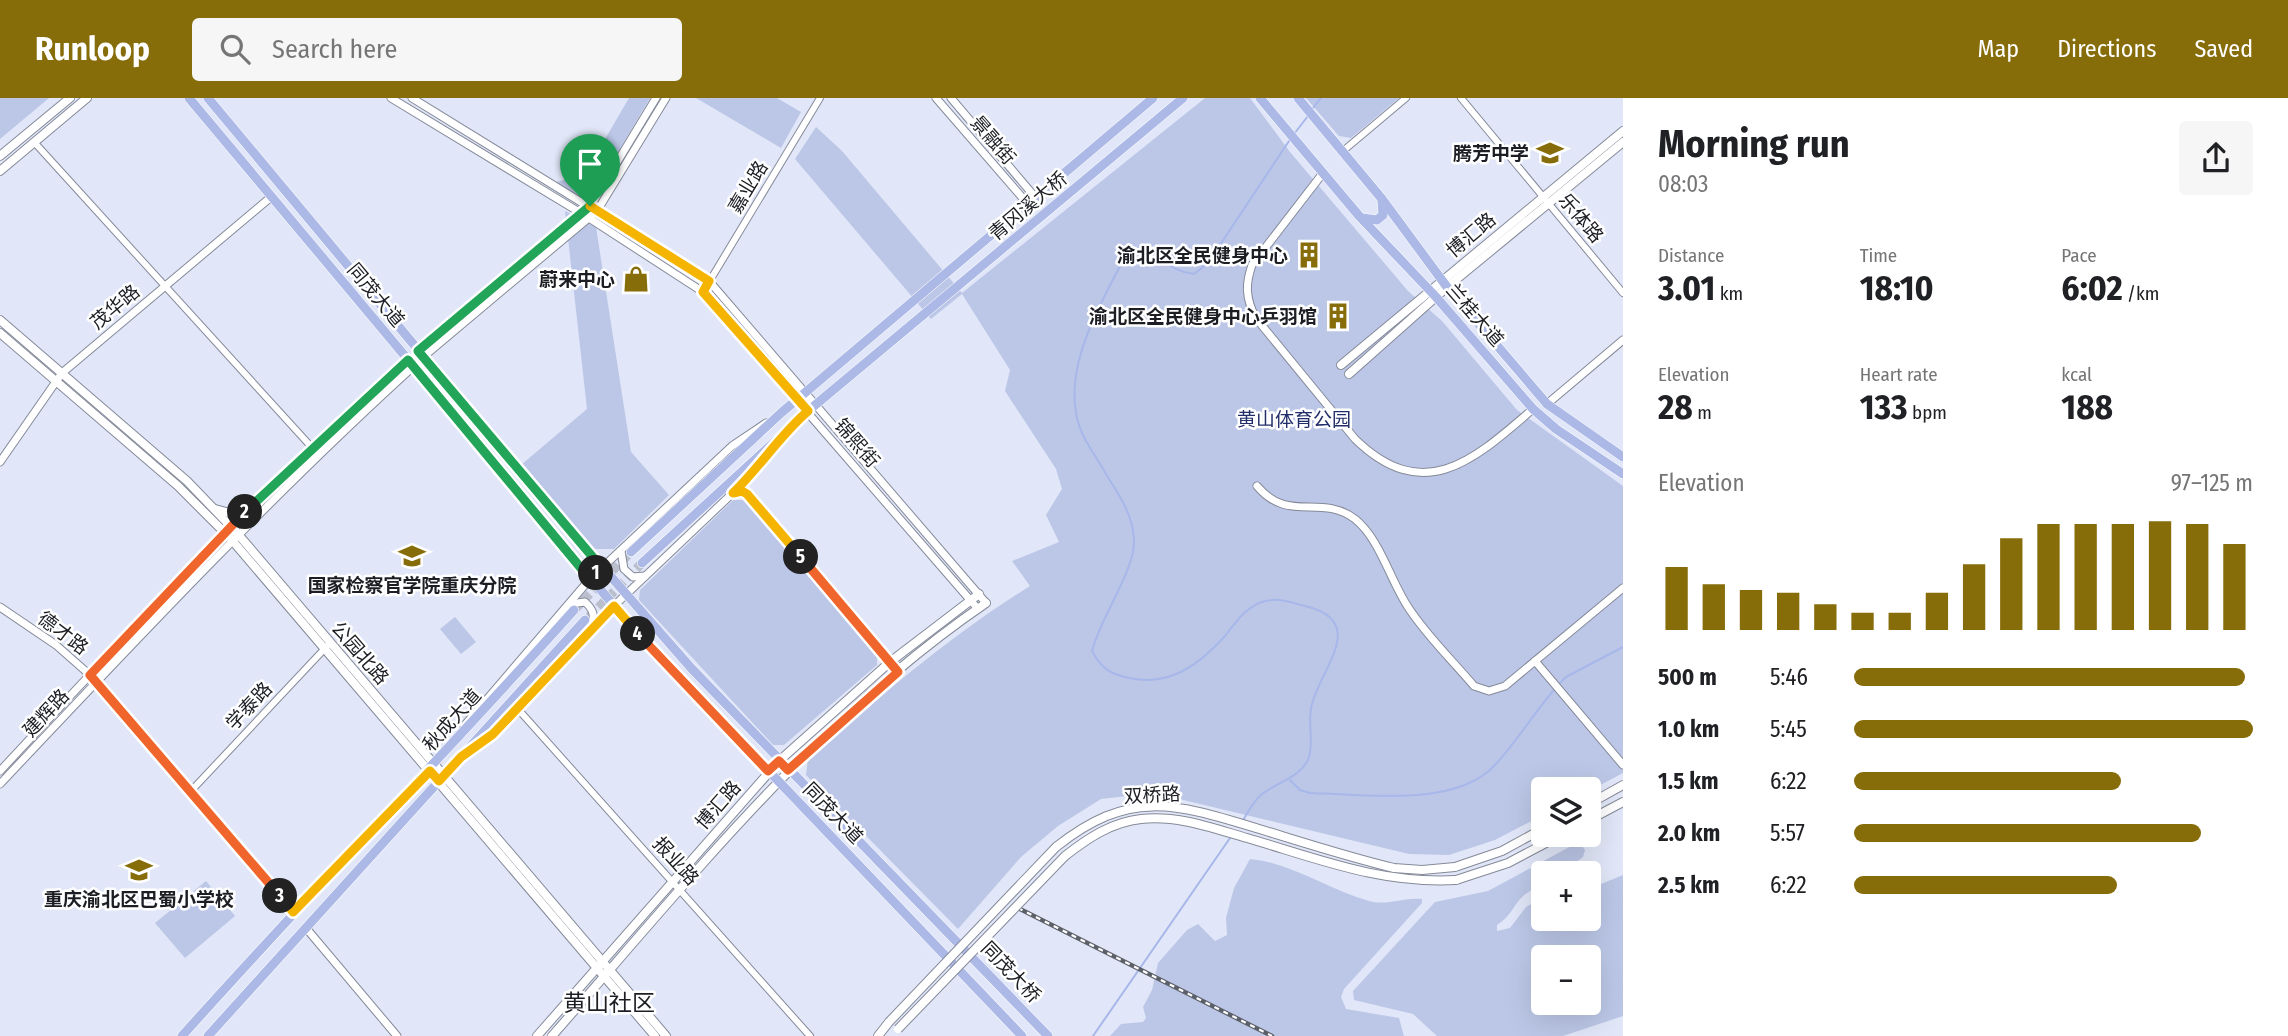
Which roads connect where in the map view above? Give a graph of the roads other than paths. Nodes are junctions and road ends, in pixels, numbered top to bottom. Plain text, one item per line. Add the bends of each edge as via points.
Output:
1 (69, 98) edge
2 (87, 98) edge
3 (189, 98) edge
4 (208, 98) edge
5 (391, 98) edge
6 (412, 98) edge
7 (656, 98) edge
8 (666, 98) edge
9 (820, 98) edge
10 (936, 98) edge
11 (951, 98) edge
12 (1153, 98) edge
13 (1183, 98) edge
14 (1298, 98) edge
15 (1406, 98) edge
16 (1461, 98) edge
17 (1262, 101) edge
18 (1623, 131) edge
19 (34, 142) junction
20 (1623, 142) edge
21 (1343, 151) junction
22 (0, 156) edge
23 (0, 171) edge
24 (1323, 173) junction
25 (271, 197) junction
26 (1382, 199) junction
27 (1545, 199) junction
28 (1031, 200) junction
29 (594, 209) junction
30 (585, 216) junction
31 (1360, 217) junction
32 (709, 281) junction
33 (1444, 283) junction
34 (165, 286) junction
35 (703, 292) junction
36 (1432, 293) junction
37 (1623, 293) edge
38 (0, 320) edge
39 (0, 333) edge
40 (1623, 340) edge
41 (421, 354) junction
42 (410, 363) junction
43 (1341, 365) dead end
44 (62, 373) junction
45 (1349, 373) dead end
46 (56, 381) junction
47 (806, 391) junction
48 (798, 398) junction
49 (817, 404) junction
50 (1547, 404) junction
51 (1533, 409) junction
52 (808, 411) junction
53 (792, 425) junction
54 (315, 450) junction
55 (1623, 457) edge
56 (0, 461) edge
57 (1623, 474) edge
58 (1257, 486) dead end
59 (733, 493) junction
60 (747, 494) joint
61 (214, 509) junction
62 (246, 510) junction
63 (227, 528) junction
64 (234, 536) junction
65 (626, 551) junction
66 (642, 563) tunnel mouth
67 (602, 568) junction
68 (645, 576) junction
69 (590, 579) junction
70 (1623, 588) edge
71 (979, 594) junction
72 (625, 595) junction
73 (970, 600) junction
74 (986, 603) joint
75 (614, 606) junction
76 (0, 607) edge
77 (571, 608) junction
78 (978, 609) junction
79 (588, 624) junction
80 (328, 645) junction
81 (1535, 661) junction
82 (890, 662) junction
83 (898, 672) junction
84 (90, 675) junction
85 (97, 681) junction
86 (517, 708) junction
87 (461, 757) junction
88 (779, 761) junction
89 (1623, 765) edge
90 (433, 768) junction
91 (788, 770) junction
92 (0, 771) edge
93 (768, 771) junction
94 (442, 779) junction
95 (777, 781) junction
96 (0, 784) edge
97 (1623, 785) edge
98 (191, 791) junction
99 (1601, 797) edge
100 (1623, 802) edge
101 (1601, 814) edge
102 (1531, 835) edge
103 (1539, 847) edge
104 (673, 880) junction
105 (681, 890) junction
106 (293, 912) junction
107 (306, 928) junction
108 (948, 933) joint
109 (935, 945) joint
110 (599, 964) junction
111 (608, 973) junction
112 (895, 1032) edge
113 (182, 1036) edge
114 (208, 1036) edge
115 (397, 1036) edge
116 (537, 1036) edge
117 (552, 1036) edge
118 (655, 1036) edge
119 (666, 1036) edge
120 (810, 1036) edge
121 (878, 1036) edge
122 (1022, 1036) edge
123 (1048, 1036) edge

1 - 22 main road
2 - 19 main road
3 - 25 main road, 同茂大道
4 - 41 main road, 同茂大道
5 - 30 street, 锦熙街
6 - 29 street, 锦熙街
7 - 29 street
8 - 29 street
9 - 32 street, 嘉业路
10 - 28 street, 景融街
11 - 28 street, 景融街
12 - 28 main road
13 - 49 main road, 青冈溪大桥
14 - 21 main road, 兰桂大道
15 - 21 street
16 - 27 street, 乐体路
17 - 24 main road, 兰桂大道
18 - 27 main road, 博汇路
19 - 23 main road
19 - 34 street
20 - 27 main road, 博汇路
21 - 26 main road, 兰桂大道
24 - 31 main road, 兰桂大道
24 - 51 street via 1252,265 1246,282 1248,302 1255,317 1355,439 1391,466 1438,472 1483,452
25 - 34 street, 茂华路
25 - 42 main road, 同茂大道
26 - 31 main road via 1384,209 1377,220
26 - 33 main road, 兰桂大道
27 - 33 main road, 博汇路
27 - 37 street, 乐体路
28 - 47 main road, 青冈溪大桥
29 - 30 street
29 - 32 street, 锦熙街
30 - 35 street, 锦熙街
30 - 41 street
31 - 36 main road, 兰桂大道
32 - 35 street, 嘉业路
32 - 47 street, 锦熙街
33 - 36 main road, 博汇路
33 - 50 main road, 兰桂大道
34 - 44 street, 茂华路
34 - 54 street
35 - 48 street, 锦熙街
36 - 43 main road, 博汇路
36 - 45 main road, 博汇路
36 - 51 main road, 兰桂大道
38 - 44 main road, 公园北路
39 - 46 main road, 公园北路
40 - 50 street
41 - 67 main road, 同茂大道
42 - 54 street, 建辉路
42 - 69 main road, 同茂大道
44 - 46 street, 茂华路
44 - 61 main road, 公园北路
46 - 56 street, 茂华路
46 - 63 main road, 公园北路
47 - 48 main road
47 - 49 street, 锦熙街
48 - 52 street, 锦熙街
48 - 65 main road
49 - 52 main road
49 - 71 street, 锦熙街
50 - 55 main road, 兰桂大道
51 - 57 main road, 兰桂大道
52 - 53 main road
52 - 73 street, 锦熙街
53 - 59 street
53 - 66 main road
54 - 62 street, 建辉路
54 - 64 street, 建辉路
58 - 81 street via 1268,500 1282,507 1327,507 1356,520 1409,609 1474,685 1489,691 1505,686
59 - 60 street
59 - 68 street
60 - 82 street
61 - 62 main road
61 - 63 main road, 公园北路
62 - 63 street, 建辉路
63 - 64 main road, 公园北路
63 - 84 street, 建辉路
64 - 80 main road, 公园北路
64 - 85 street, 建辉路
65 - 67 street
65 - 68 street via 624,569 633,577
67 - 69 street
67 - 72 main road, 同茂大道
68 - 72 street
69 - 75 main road, 同茂大道
69 - 77 street
70 - 81 street
71 - 73 main road, 博汇路
71 - 74 street, 锦熙街
72 - 75 street
72 - 88 main road, 同茂大道
73 - 78 street, 锦熙街
73 - 82 main road, 博汇路
74 - 78 main road, 博汇路
75 - 79 street
75 - 93 main road, 同茂大道
76 - 84 street, 德才路
77 - 79 street via 585,602 594,617
77 - 90 main road, 秋成大道
78 - 83 main road, 博汇路
79 - 86 street
79 - 87 main road, 秋成大道
80 - 90 main road, 公园北路
80 - 98 street, 学泰路
81 - 89 street
82 - 83 street
82 - 88 main road, 博汇路
83 - 91 main road, 博汇路
84 - 85 street, 德才路
84 - 92 street, 建辉路
85 - 96 street, 建辉路
85 - 98 street, 德才路
86 - 87 street via 493,734
86 - 104 street, 报业路
87 - 94 main road, 秋成大道
88 - 91 main road, 同茂大道
88 - 93 main road, 博汇路
90 - 94 main road, 公园北路
90 - 106 main road, 秋成大道
91 - 95 main road, 博汇路
91 - 108 main road, 同茂大道
93 - 95 main road, 同茂大道
93 - 104 main road, 博汇路
94 - 107 main road, 秋成大道
94 - 110 main road, 公园北路
95 - 105 main road, 博汇路
95 - 109 main road, 同茂大道
97 - 99 main road
98 - 106 street, 德才路
100 - 101 main road
102 - 121 main road, 双桥路, bridge via 1455,867 1422,870 1394,868 1189,808 1120,811 1089,824 1056,847
103 - 112 main road, 双桥路, bridge via 1456,880 1393,880 1186,821 1124,822 1084,840 1065,856
104 - 105 street, 报业路
104 - 110 main road, 博汇路
105 - 111 main road, 博汇路
105 - 120 street, 报业路
106 - 113 main road, 秋成大道
107 - 114 main road, 秋成大道
107 - 115 street
108 - 123 main road, 同茂大桥, bridge
109 - 122 main road, 同茂大桥, bridge
110 - 111 main road, 公园北路
110 - 116 main road, 博汇路
111 - 117 main road, 博汇路
111 - 118 main road, 公园北路
111 - 119 main road, 公园北路

